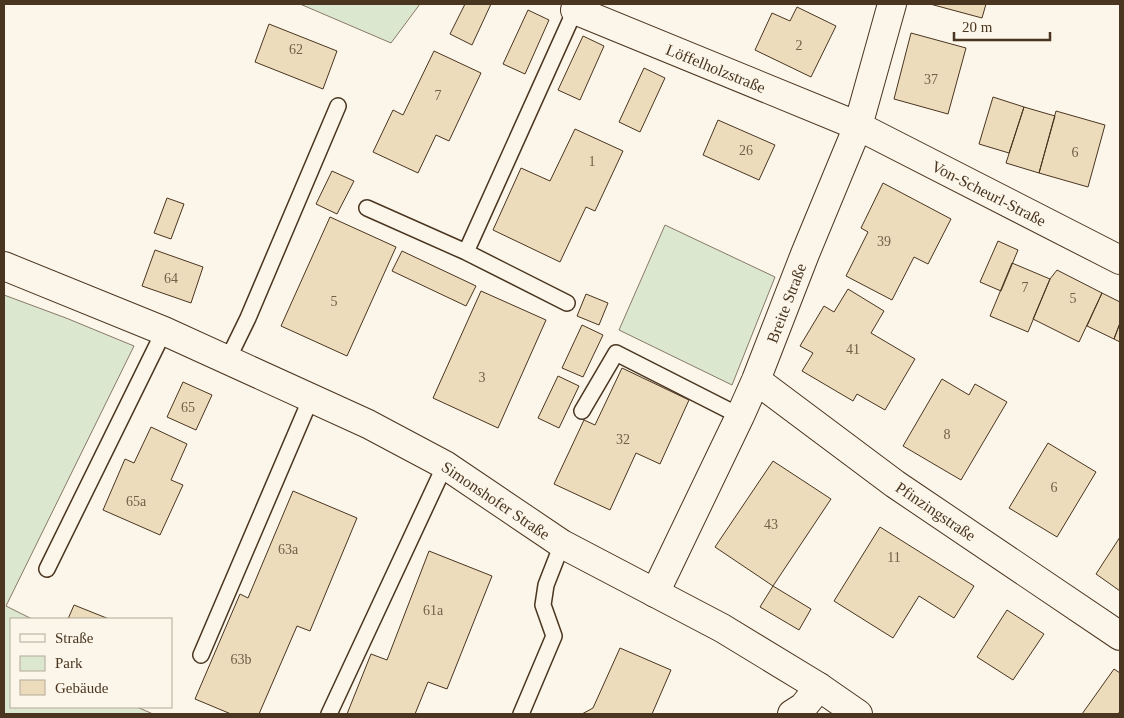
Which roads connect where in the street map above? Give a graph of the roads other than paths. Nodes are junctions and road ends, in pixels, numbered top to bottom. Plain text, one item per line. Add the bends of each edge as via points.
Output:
1 (892, 4) edge
2 (570, 7) edge
3 (338, 106) dead end
4 (858, 126) junction
5 (367, 208) dead end
6 (466, 252) junction
7 (1120, 260) edge
8 (4, 266) edge
9 (567, 302) dead end
10 (164, 332) junction
11 (227, 361) junction
12 (756, 380) junction
13 (311, 398) junction
14 (582, 411) dead end
15 (740, 416) junction
16 (445, 465) junction
17 (562, 544) junction
18 (47, 569) dead end
19 (655, 593) junction
20 (1120, 636) edge
21 (201, 654) dead end
22 (819, 687) junction
23 (329, 714) edge
24 (521, 714) edge
25 (792, 714) edge
26 (858, 714) edge

1 - 4 street, Breite Straße
2 - 4 street, Löffelholzstraße
2 - 6 lane
3 - 11 lane
4 - 7 street, Von-Scheurl-Straße
4 - 12 street, Breite Straße
5 - 6 lane
6 - 9 lane
8 - 10 street, Simonshofer Straße
10 - 11 street, Simonshofer Straße
10 - 18 lane
11 - 13 street, Simonshofer Straße
12 - 15 street, Breite Straße
12 - 20 street, Pfinzingstraße via 895,484
13 - 16 street, Simonshofer Straße
13 - 21 lane
14 - 15 lane via 616,353
15 - 19 street, Breite Straße
16 - 17 street, Simonshofer Straße
16 - 23 lane
17 - 19 street, Simonshofer Straße
17 - 24 lane via 546,585 543,605 554,636
19 - 22 street, Simonshofer Straße via 722,628
22 - 25 street via 803,707
22 - 26 street, Simonshofer Straße

